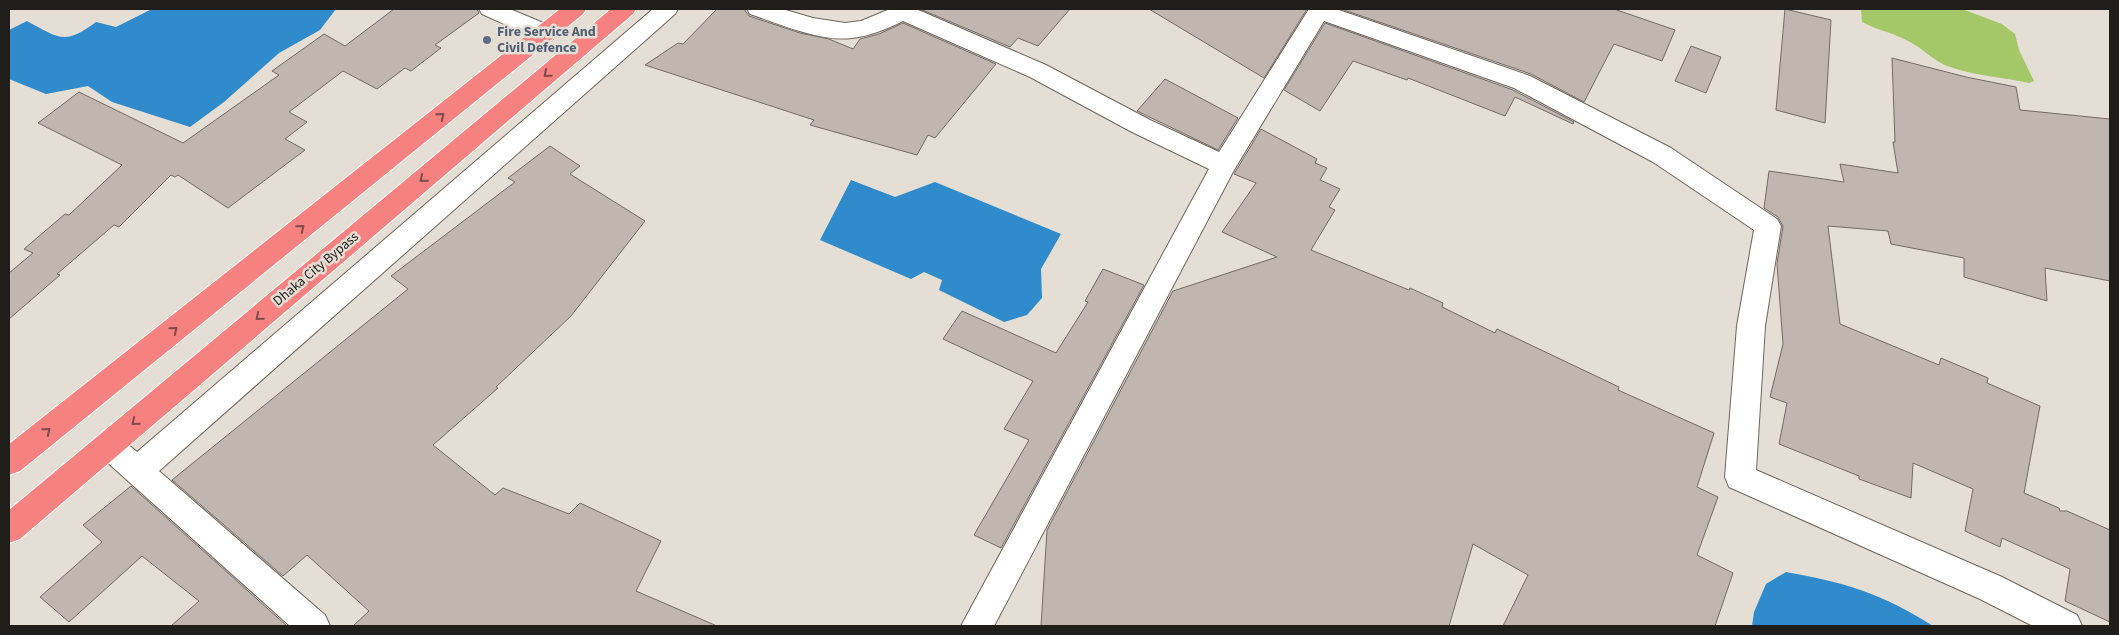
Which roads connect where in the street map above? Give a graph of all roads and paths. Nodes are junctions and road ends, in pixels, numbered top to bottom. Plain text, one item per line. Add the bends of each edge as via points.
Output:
1 (490, 9) edge
2 (575, 9) edge
3 (625, 9) edge
4 (667, 9) edge
5 (758, 9) edge
6 (1320, 10) edge
7 (546, 33) junction
8 (1224, 165) junction
9 (108, 445) junction
10 (9, 462) edge
11 (138, 470) junction
12 (9, 529) edge
13 (314, 626) edge
14 (977, 626) edge
15 (2066, 626) edge

1 - 7 street
2 - 7 highway
3 -> 9 highway, Dhaka City Bypass
4 - 11 street
5 - 8 street via 844,31 867,28 903,12 1038,71 1141,126
6 - 8 street
6 - 15 street via 1522,82 1662,155 1768,226 1751,326 1740,477 1991,588
10 -> 7 highway
8 - 14 street
9 - 11 street
9 - 12 highway, Dhaka City Bypass
11 - 13 street

